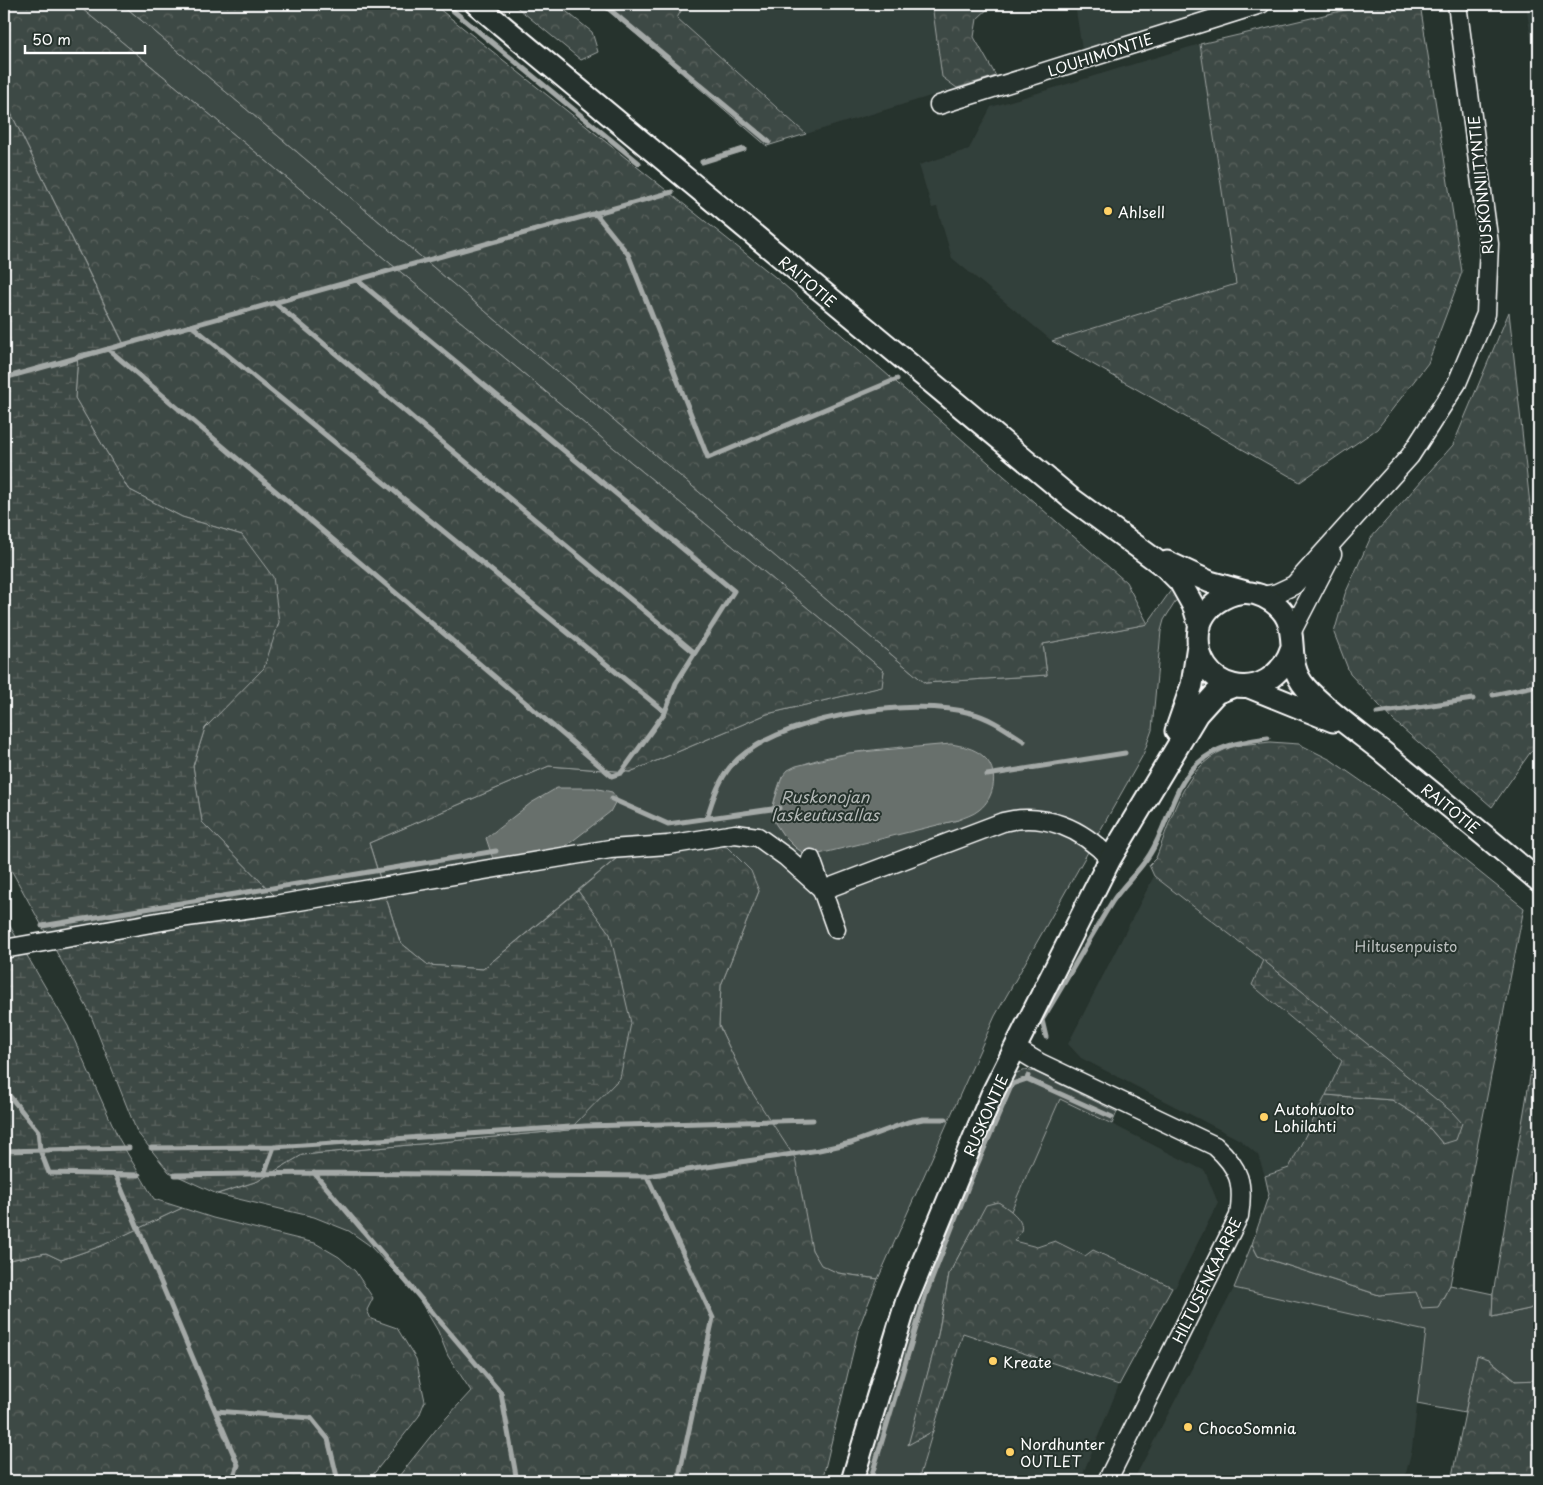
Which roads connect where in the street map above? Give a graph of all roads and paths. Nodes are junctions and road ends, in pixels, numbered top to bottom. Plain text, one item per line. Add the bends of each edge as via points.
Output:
1 (476, 4) edge
2 (1261, 4) edge
3 (1457, 4) edge
4 (939, 105) dead end
5 (1344, 532) junction
6 (1144, 551) junction
7 (1254, 594) junction
8 (1199, 635) junction
9 (1292, 639) junction
10 (1241, 687) junction
11 (1362, 735) junction
12 (1164, 768) junction
13 (811, 859) dead end
14 (1110, 859) junction
15 (1539, 881) edge
16 (823, 890) junction
17 (836, 929) dead end
18 (4, 949) edge
19 (1016, 1048) junction
20 (852, 1481) edge
21 (1107, 1481) edge

1 - 6 main road, RAITOTIE via 1049,480
2 - 4 street, LOUHIMONTIE
3 - 5 street, RUSKONNIITYNTIE via 1489,244 1486,314 1458,383 1410,456
5 - 7 street, RUSKONNIITYNTIE via 1294,585 1277,593
5 - 9 street, RUSKONNIITYNTIE
6 - 7 main road, RAITOTIE via 1210,582
6 - 8 main road, RAITOTIE via 1165,567 1188,592
7 - 8 main road via 1230,595 1216,602 1206,614
7 - 9 main road via 1276,604 1286,616
8 - 10 main road via 1201,657 1209,670 1220,680
8 - 12 main road, RUSKONTIE via 1192,685
9 - 10 main road via 1287,662 1277,675 1264,684
9 - 11 main road, RAITOTIE via 1292,662 1304,686
10 - 11 main road, RAITOTIE via 1304,708
10 - 12 main road, RUSKONTIE via 1216,693 1197,714
11 - 15 main road, RAITOTIE
12 - 14 main road, RUSKONTIE
13 - 16 street
14 - 16 street via 1095,842 1064,826 1036,818 1021,818
14 - 19 main road, RUSKONTIE
16 - 17 street
16 - 18 street via 758,837 735,834 668,845 610,849 480,873 180,918
19 - 20 main road, RUSKONTIE via 992,1094 906,1300
19 - 21 street, HILTUSENKAARRE via 1040,1063 1215,1146 1230,1159 1239,1175 1243,1193 1239,1216

